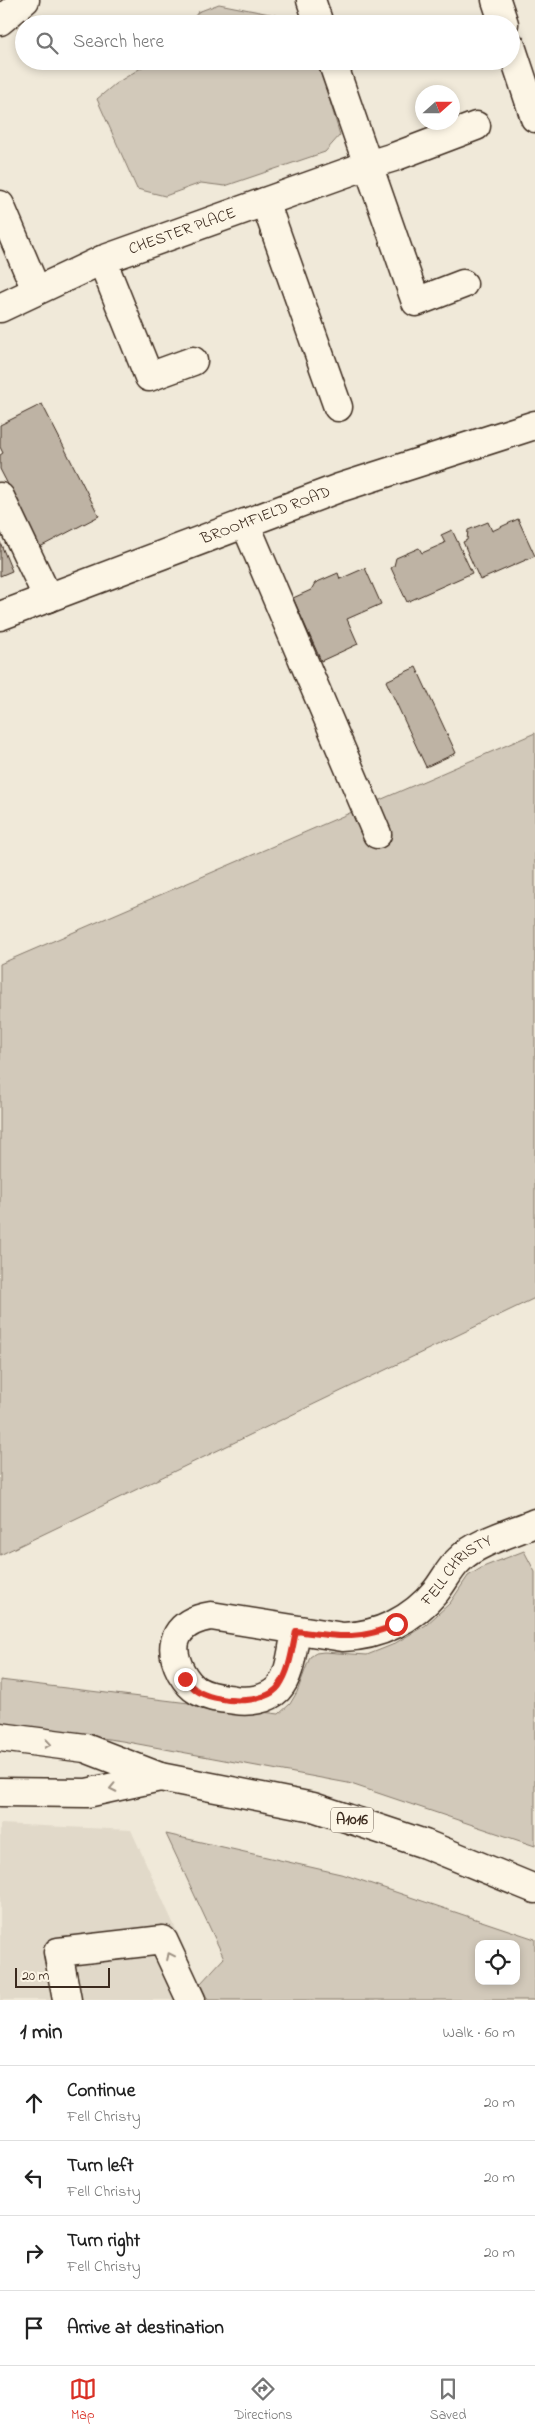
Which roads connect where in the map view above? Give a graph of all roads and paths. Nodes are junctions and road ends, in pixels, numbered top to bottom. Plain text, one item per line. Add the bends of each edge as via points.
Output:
1 (25, 0) edge
2 (311, 0) edge
3 (496, 0) edge
4 (316, 15) edge
5 (501, 15) edge
6 (0, 21) edge
7 (335, 70) edge
8 (519, 70) edge
9 (535, 118) edge
10 (476, 126) dead end
11 (368, 165) junction
12 (265, 202) junction
13 (0, 205) edge
14 (102, 260) junction
15 (463, 284) dead end
16 (36, 290) junction
17 (0, 308) edge
18 (193, 361) dead end
19 (338, 407) dead end
20 (535, 425) edge
21 (0, 497) edge
22 (245, 523) junction
23 (48, 598) junction
24 (0, 616) edge
25 (377, 834) dead end
26 (535, 1523) edge
27 (296, 1631) dead end
28 (0, 1737) edge
29 (160, 1777) junction
30 (0, 1792) edge
31 (535, 1889) edge
32 (67, 2000) edge
33 (191, 2000) edge

1 - 6 main road
2 - 4 main road
3 - 5 main road
7 - 11 main road
8 - 9 main road
10 - 11 main road, CHESTER PLACE
11 - 12 main road, CHESTER PLACE
11 - 15 main road via 416,302
12 - 14 main road, CHESTER PLACE
12 - 19 main road
13 - 16 main road
14 - 16 main road, CHESTER PLACE
14 - 18 main road via 149,377
16 - 17 main road, CHESTER PLACE
20 - 22 main road, BROOMFIELD ROAD via 348,485
21 - 23 main road
22 - 23 main road, BROOMFIELD ROAD
22 - 25 main road
23 - 24 main road, BROOMFIELD ROAD
26 - 27 main road, FELL CHRISTY via 476,1548 459,1559 435,1593 414,1611 380,1632 342,1637
28 -> 29 main road, A1016 via 85,1748
29 -> 30 main road, A1016 via 86,1793
29 - 31 main road, A1016 via 313,1808 425,1844
33 -> 32 main road via 163,1940 58,1952

